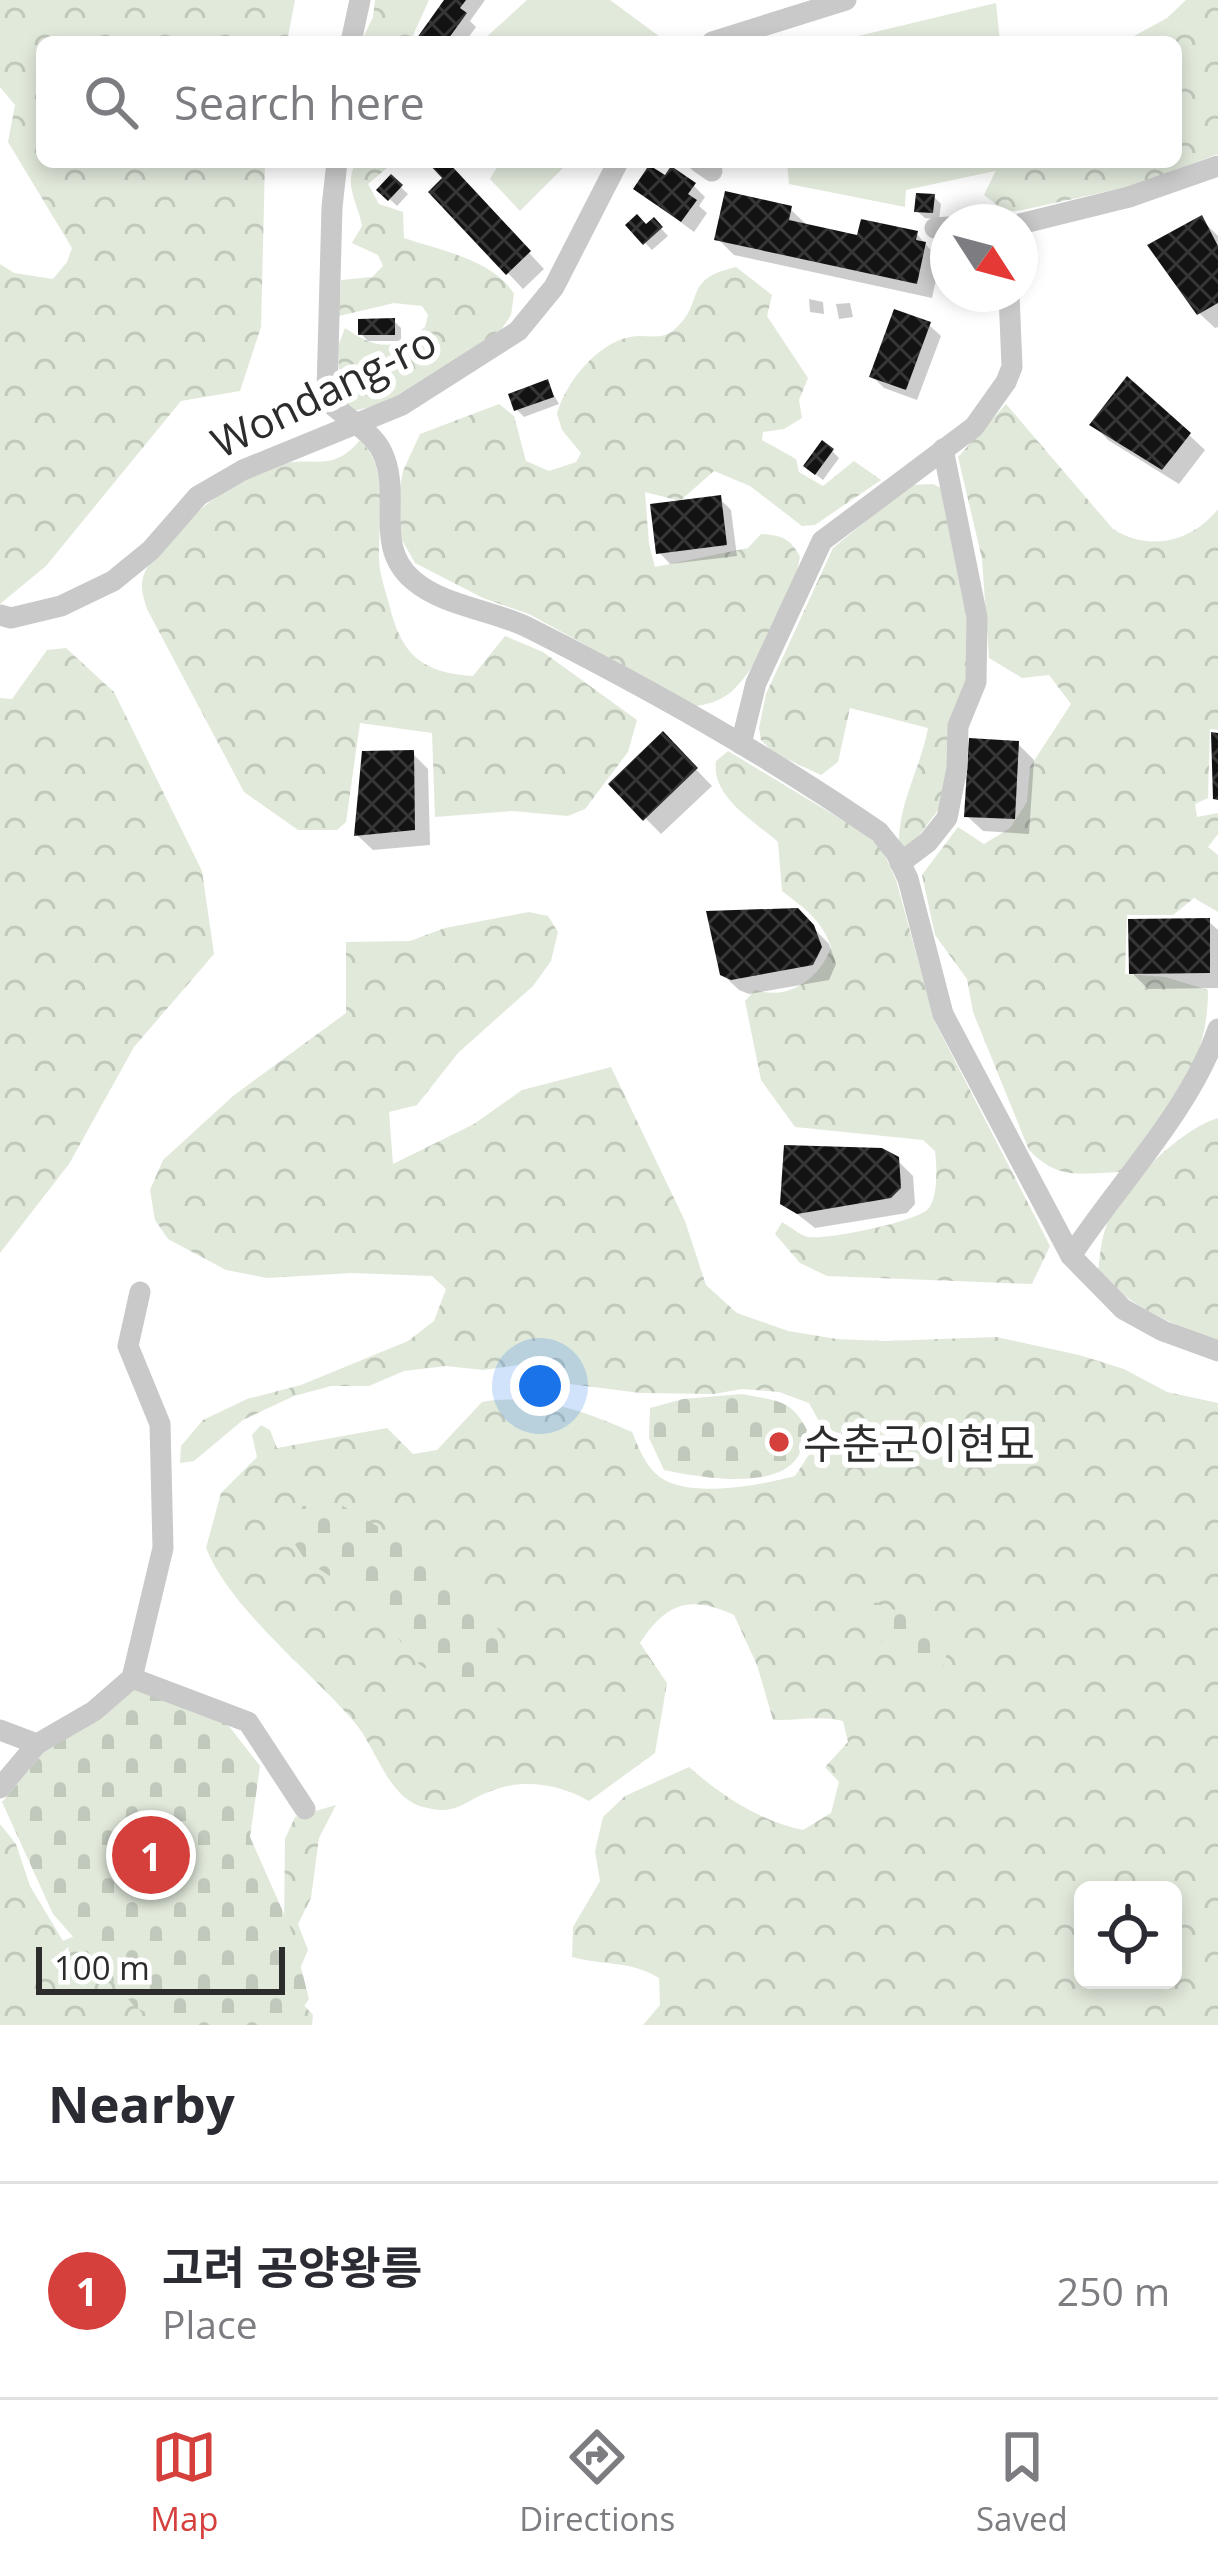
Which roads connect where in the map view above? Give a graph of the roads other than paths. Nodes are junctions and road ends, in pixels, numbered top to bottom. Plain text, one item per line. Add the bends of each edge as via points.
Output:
1 (359, 0) edge
2 (847, 0) edge
3 (352, 36) edge
4 (731, 36) edge
5 (1218, 166) edge
6 (336, 168) edge
7 (615, 168) edge
8 (1038, 220) edge
9 (1010, 312) edge
10 (351, 424) junction
11 (943, 449) junction
12 (0, 615) edge
13 (741, 744) junction
14 (900, 862) junction
15 (1218, 1029) edge
16 (1071, 1256) junction
17 (140, 1292) dead end
18 (1218, 1351) edge
19 (132, 1678) junction
20 (0, 1730) edge
21 (37, 1744) junction
22 (0, 1788) edge
23 (305, 1809) dead end

1 - 3 street
2 - 4 street
5 - 8 street
6 - 10 street via 327,391
7 - 10 street, Wondang-ro via 554,287 518,331 402,405
9 - 11 street via 1006,382 974,427
10 - 12 street, Wondang-ro via 198,496 113,581 61,606
10 - 13 street via 382,452 390,544 416,584 526,626
11 - 13 street via 822,541 756,683
11 - 14 street via 977,617 976,682 958,726 947,818
13 - 14 street via 879,832
14 - 16 street via 943,1014
15 - 16 street via 1195,1082
16 - 18 street via 1123,1310
17 - 19 street via 128,1346 160,1424 163,1548
19 - 21 street
19 - 23 street via 248,1722
20 - 21 street
21 - 22 street

